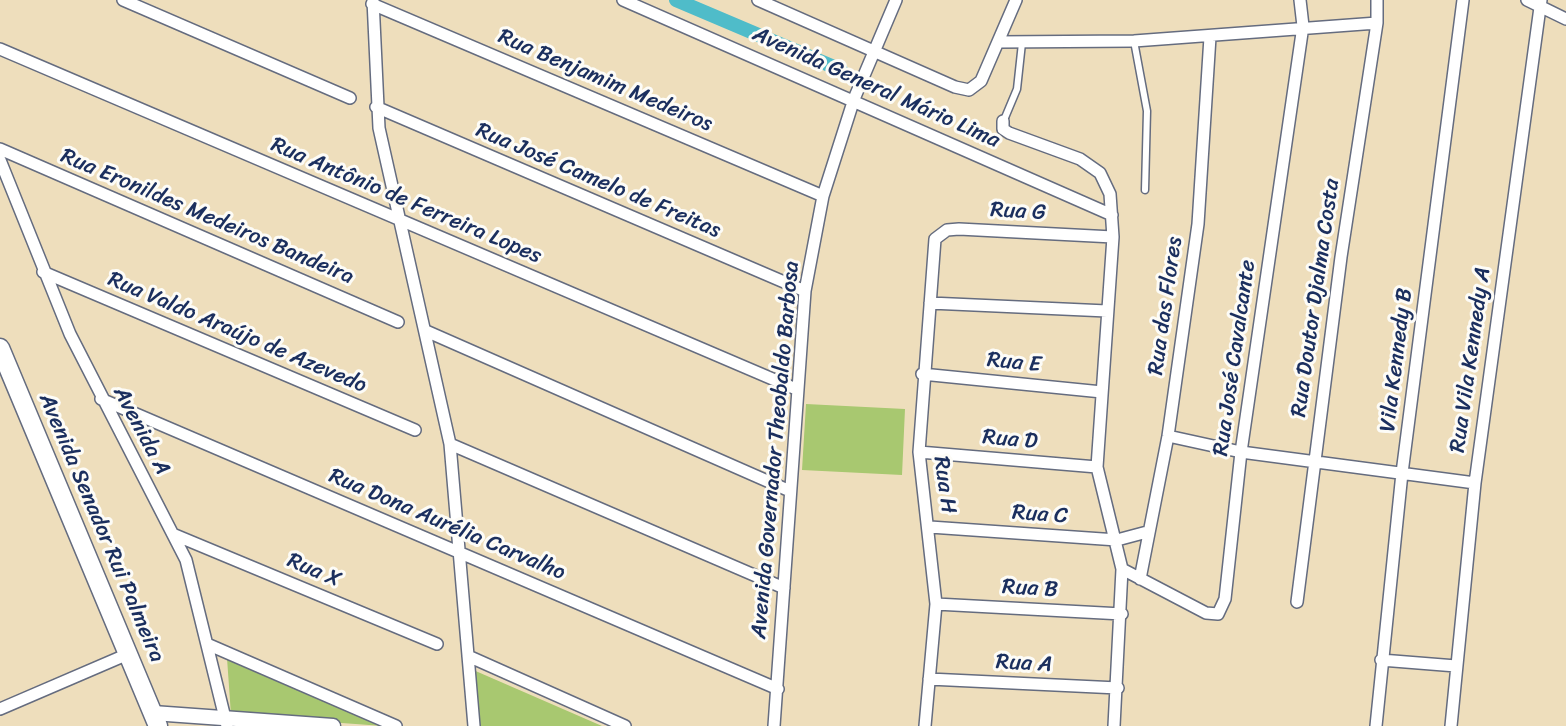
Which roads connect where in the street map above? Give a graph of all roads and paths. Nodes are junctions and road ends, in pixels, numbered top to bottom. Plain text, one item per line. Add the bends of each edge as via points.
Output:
1 (123, 0) edge
2 (623, 0) edge
3 (758, 0) edge
4 (896, 0) edge
5 (1016, 0) edge
6 (1300, 0) edge
7 (1377, 0) edge
8 (1463, 0) edge
9 (372, 2) edge
10 (1535, 2) edge
11 (777, 4) edge
12 (1566, 19) edge
13 (1377, 23) junction
14 (1303, 26) junction
15 (1210, 37) junction
16 (1134, 41) junction
17 (999, 42) junction
18 (1022, 43) junction
19 (0, 49) edge
20 (874, 52) junction
21 (855, 97) junction
22 (350, 98) dead end
23 (376, 107) junction
24 (1003, 121) joint
25 (0, 149) edge
26 (0, 160) edge
27 (1145, 190) dead end
28 (823, 196) junction
29 (1112, 215) junction
30 (399, 219) junction
31 (1113, 237) junction
32 (932, 249) joint
33 (43, 272) junction
34 (805, 291) junction
35 (930, 303) junction
36 (1107, 311) junction
37 (398, 322) dead end
38 (426, 331) junction
39 (0, 348) edge
40 (922, 374) junction
41 (796, 389) junction
42 (1102, 392) junction
43 (101, 399) junction
44 (415, 430) dead end
45 (1168, 436) junction
46 (450, 444) junction
47 (919, 452) junction
48 (1241, 452) junction
49 (1314, 463) junction
50 (1097, 467) junction
51 (1402, 473) junction
52 (1475, 483) junction
53 (790, 491) junction
54 (930, 527) junction
55 (1147, 532) junction
56 (175, 535) junction
57 (1117, 540) junction
58 (461, 551) junction
59 (1122, 569) junction
60 (1140, 579) junction
61 (784, 588) junction
62 (1297, 602) dead end
63 (936, 604) junction
64 (1122, 614) junction
65 (207, 644) junction
66 (437, 644) dead end
67 (128, 654) junction
68 (468, 656) junction
69 (1381, 660) junction
70 (1456, 666) junction
71 (929, 679) junction
72 (1118, 688) junction
73 (778, 689) junction
74 (0, 709) edge
75 (156, 720) edge
76 (226, 722) edge
77 (333, 726) edge
78 (396, 726) edge
79 (474, 726) edge
80 (625, 726) edge
81 (774, 726) edge
82 (925, 726) edge
83 (1114, 726) edge
84 (1376, 726) edge
85 (1451, 726) edge

1 - 22 street
2 - 21 street, Avenida General Mário Lima
3 - 11 street, Avenida General Mário Lima
4 - 20 street, Avenida Governador Theobaldo Barbosa
5 - 17 street
6 - 14 street, Rua José Cavalcante
7 - 13 street, Rua Doutor Djalma Costa
8 - 51 street, Vila Kennedy B
9 - 23 street
9 - 28 street, Rua Benjamim Medeiros
10 - 12 street
10 - 52 street, Rua Vila Kennedy A
11 - 20 street, Avenida General Mário Lima
13 - 14 street
13 - 49 street, Rua Doutor Djalma Costa
14 - 15 street
14 - 48 street, Rua José Cavalcante
15 - 16 street
15 - 45 street, Rua das Flores via 1198,224
16 - 18 street
16 - 27 lane via 1147,111
17 - 18 street
17 - 20 street, Avenida General Mário Lima via 976,88 962,90
18 - 24 lane via 1017,89
19 - 30 street, Rua Antônio de Ferreira Lopes
20 - 21 street, Avenida Governador Theobaldo Barbosa
21 - 28 street, Avenida Governador Theobaldo Barbosa
21 - 29 street, Avenida General Mário Lima
23 - 30 street
23 - 34 street, Rua José Camelo de Freitas
24 - 29 street via 1009,133 1080,159 1100,173
25 - 37 street, Rua Eronildes Medeiros Bandeira
26 - 33 street, Avenida A
28 - 34 street, Avenida Governador Theobaldo Barbosa
29 - 31 street
30 - 38 street
30 - 41 street, Rua Antônio de Ferreira Lopes
31 - 32 street, Rua G via 959,229 939,234
31 - 36 street
32 - 35 street, Rua H
33 - 43 street, Avenida A
33 - 44 street, Rua Valdo Araújo de Azevedo
34 - 41 street, Avenida Governador Theobaldo Barbosa
35 - 36 street
35 - 40 street, Rua H
36 - 42 street
38 - 46 street
38 - 53 street
39 - 67 main road, Avenida Senador Rui Palmeira
40 - 42 street, Rua E
40 - 47 street, Rua H
41 - 53 street, Avenida Governador Theobaldo Barbosa
42 - 50 street
43 - 56 street, Avenida A
43 - 58 street, Rua Dona Aurélia Carvalho
45 - 48 street
45 - 55 street, Rua das Flores
46 - 58 street
46 - 61 street
47 - 50 street, Rua D
47 - 54 street, Rua H
48 - 49 street
48 - 60 street, Rua José Cavalcante via 1221,611 1206,613
49 - 51 street
49 - 62 street, Rua Doutor Djalma Costa
50 - 57 street
51 - 52 street
51 - 69 street, Vila Kennedy B
52 - 70 street, Rua Vila Kennedy A
53 - 61 street, Avenida Governador Theobaldo Barbosa
54 - 57 street, Rua C
54 - 63 street, Rua H
55 - 57 street, Rua C
55 - 60 street, Rua das Flores
56 - 65 street, Avenida A
56 - 66 street, Rua X
57 - 59 street
58 - 68 street
58 - 73 street, Rua Dona Aurélia Carvalho
59 - 60 street, Rua José Cavalcante
59 - 64 street
61 - 73 street, Avenida Governador Theobaldo Barbosa
63 - 64 street, Rua B
63 - 71 street, Rua H
64 - 72 street
65 - 76 street, Avenida A
65 - 78 street
67 - 74 street
67 - 75 main road, Avenida Senador Rui Palmeira
68 - 79 street
68 - 80 street
69 - 70 street
69 - 84 street, Vila Kennedy B
70 - 85 street, Rua Vila Kennedy A
71 - 72 street, Rua A
71 - 82 street, Rua H
72 - 83 street
73 - 81 street, Avenida Governador Theobaldo Barbosa
75 - 76 street
76 - 77 street

